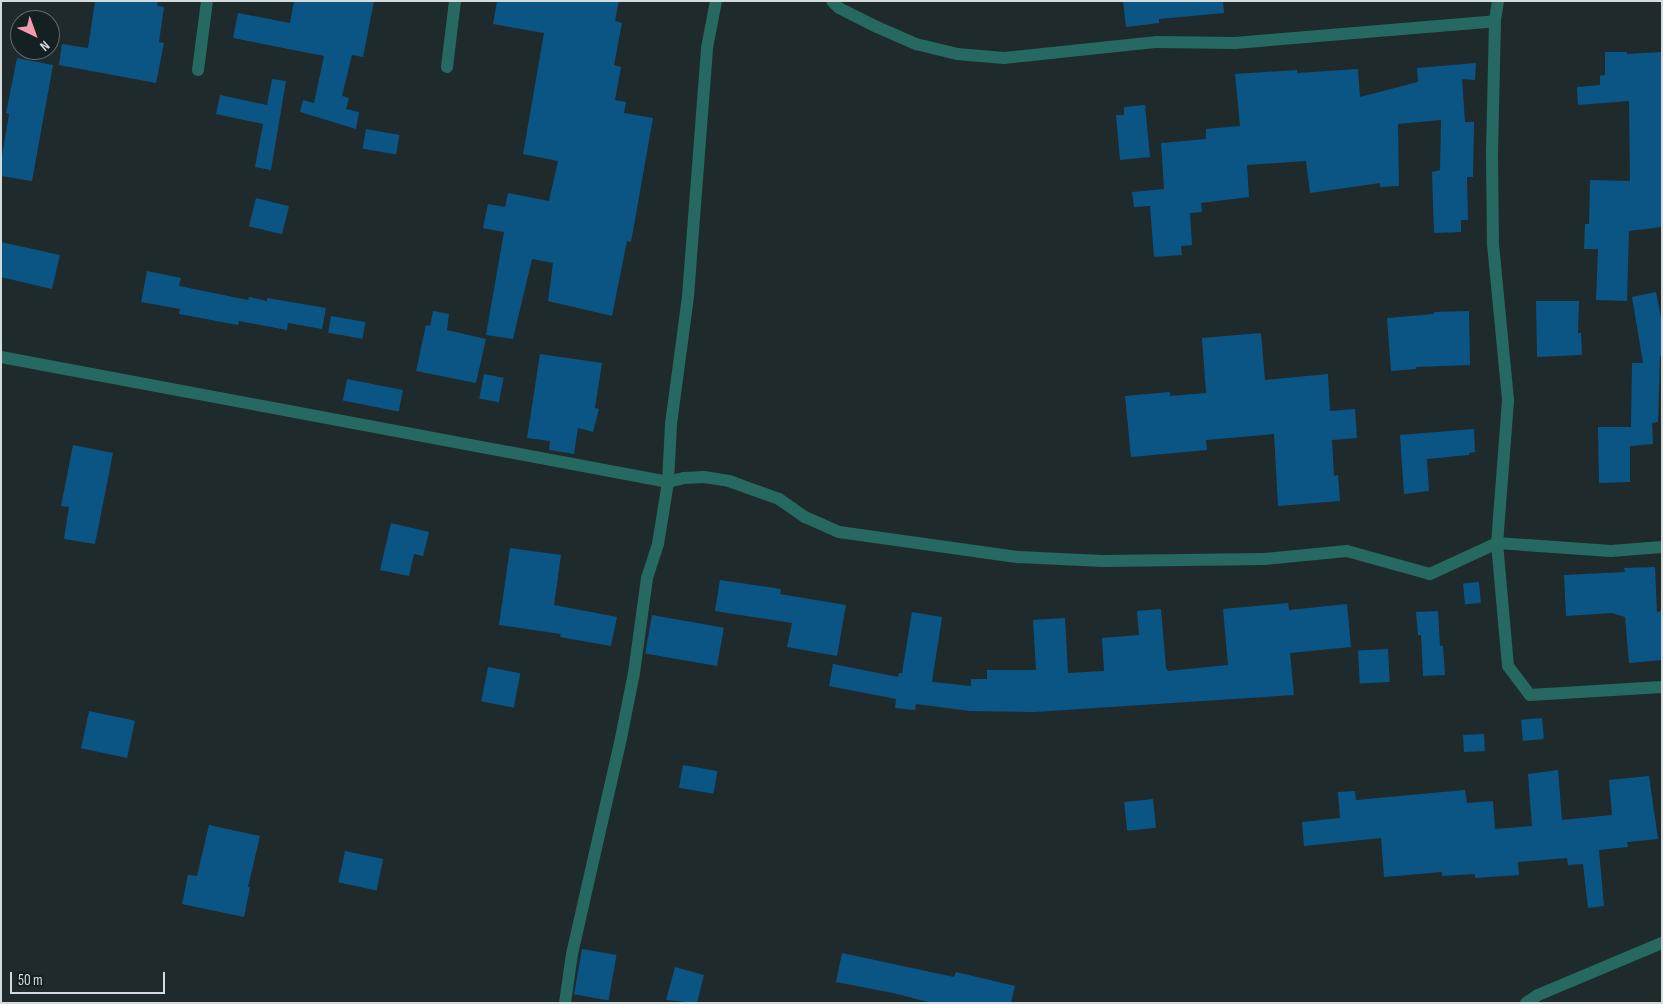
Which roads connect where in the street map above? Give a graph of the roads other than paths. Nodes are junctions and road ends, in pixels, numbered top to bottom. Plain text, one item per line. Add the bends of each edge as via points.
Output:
1 (208, 1) edge
2 (455, 1) edge
3 (716, 1) edge
4 (832, 1) edge
5 (1498, 1) edge
6 (1495, 21) junction
7 (447, 67) dead end
8 (198, 70) dead end
9 (1, 357) edge
10 (668, 482) junction
11 (1496, 543) junction
12 (1662, 547) edge
13 (1662, 687) edge
14 (1662, 943) edge
15 (565, 1003) edge
16 (1526, 1003) edge

1 - 8 street
2 - 7 street
3 - 10 street via 707,48 688,296 671,424
4 - 6 street via 877,28 916,44 957,54 1004,58 1156,42 1235,42
5 - 6 street
6 - 11 street via 1494,244 1508,401
9 - 10 street
10 - 11 street via 704,477 729,482 779,499 805,517 839,532 1018,556 1103,561 1264,559 1347,551 1430,574
10 - 15 street via 658,544 647,578 636,664 572,954
11 - 12 street via 1611,551
11 - 13 street via 1508,666 1530,695
14 - 16 street

